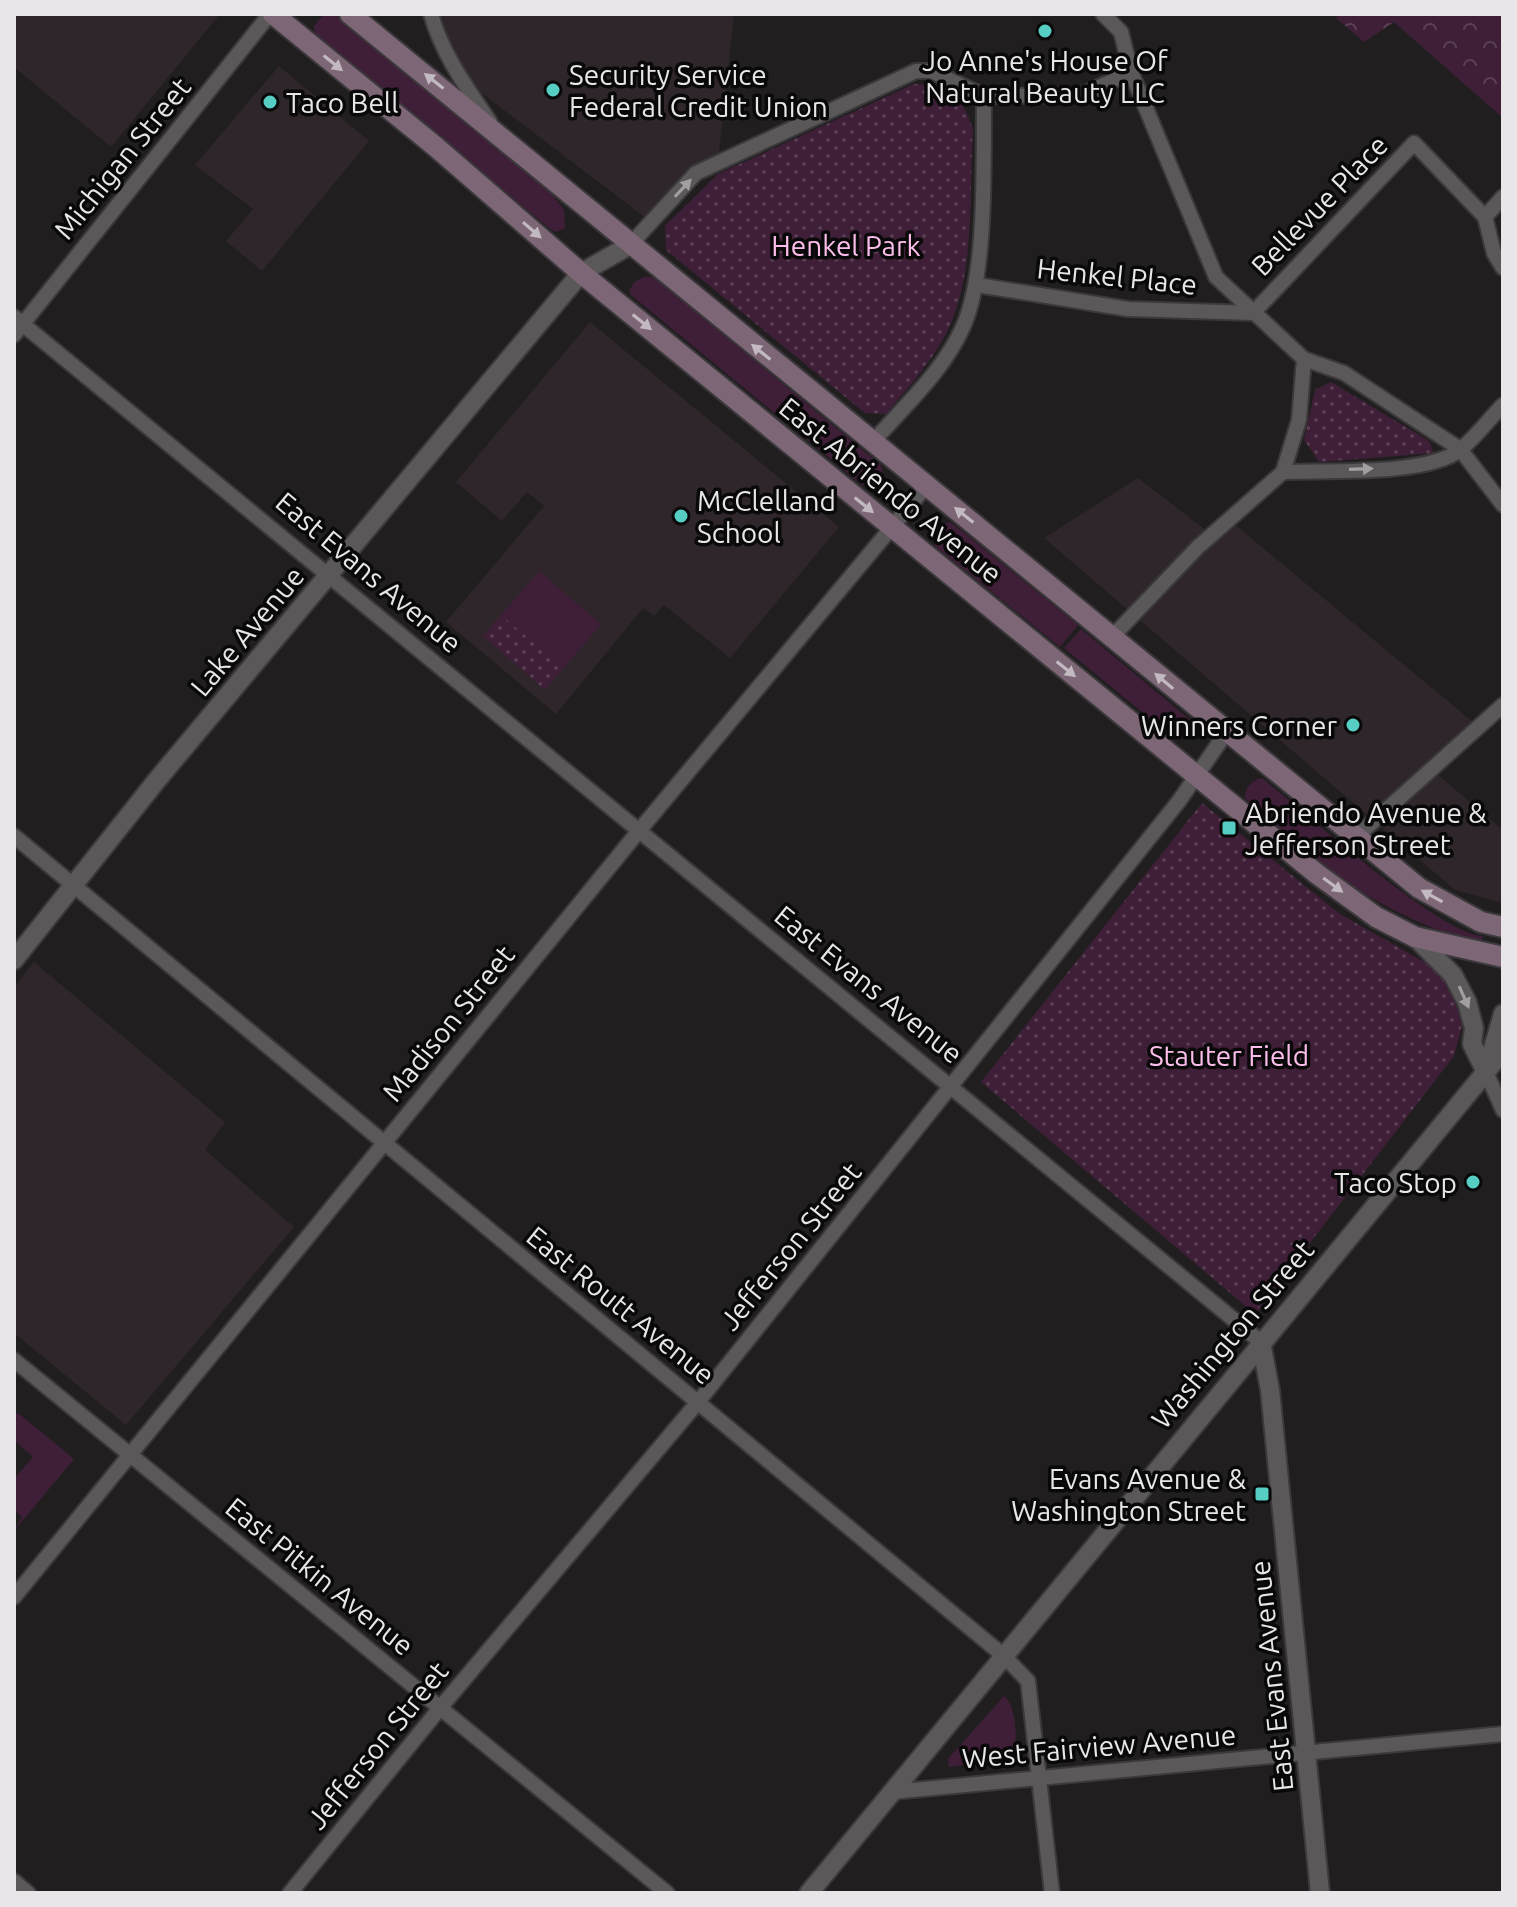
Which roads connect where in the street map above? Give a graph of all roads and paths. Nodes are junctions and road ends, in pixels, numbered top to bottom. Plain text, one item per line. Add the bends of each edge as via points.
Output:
1 (272, 14) edge
2 (350, 14) edge
3 (431, 14) edge
4 (1103, 14) edge
5 (1131, 72) junction
6 (984, 96) junction
7 (495, 129) junction
8 (1503, 197) edge
9 (1485, 217) junction
10 (630, 245) junction
11 (1503, 268) edge
12 (581, 273) junction
13 (977, 285) junction
14 (1253, 313) junction
15 (17, 325) edge
16 (1304, 359) junction
17 (1503, 405) edge
18 (872, 443) junction
19 (1460, 449) junction
20 (1283, 472) junction
21 (927, 485) junction
22 (1503, 505) edge
23 (894, 529) junction
24 (331, 575) junction
25 (1112, 637) junction
26 (1503, 705) edge
27 (1226, 733) junction
28 (1197, 778) junction
29 (638, 832) junction
30 (14, 836) edge
31 (1356, 837) junction
32 (74, 886) junction
33 (1503, 927) edge
34 (1415, 937) junction
35 (1503, 957) edge
36 (14, 960) edge
37 (1503, 1014) edge
38 (1503, 1051) edge
39 (1486, 1072) junction
40 (952, 1088) junction
41 (1503, 1110) edge
42 (383, 1144) junction
43 (1261, 1342) junction
44 (14, 1360) edge
45 (698, 1402) junction
46 (131, 1456) junction
47 (14, 1597) edge
48 (1004, 1656) junction
49 (440, 1708) junction
50 (1503, 1734) edge
51 (1307, 1753) junction
52 (1040, 1778) junction
53 (892, 1792) junction
54 (14, 1881) edge
55 (28, 1893) edge
56 (290, 1893) edge
57 (667, 1893) edge
58 (809, 1893) edge
59 (1052, 1893) edge
60 (1320, 1893) edge

1 -> 12 main road, East Abriendo Avenue
1 - 15 street, Michigan Street
7 -> 2 main road, East Abriendo Avenue
3 - 7 street via 458,75
4 - 5 street via 1121,32
5 - 6 street via 1082,95
5 - 14 street via 1216,277
10 -> 6 street via 696,173 916,71 931,71
6 - 13 street
7 - 10 main road, East Abriendo Avenue
8 - 9 street
9 - 11 street, Bellevue Place
9 - 14 street, Bellevue Place via 1414,143
10 - 12 street, Lake Avenue
18 -> 10 main road, East Abriendo Avenue
12 -> 23 main road, East Abriendo Avenue
12 - 24 street, Lake Avenue
13 - 14 street, Henkel Place via 1128,309
13 - 18 street via 962,328 935,373
14 - 16 street
15 - 24 street, East Evans Avenue
16 - 19 street via 1344,373
16 - 20 street via 1299,420
17 - 19 street
18 - 21 main road, East Abriendo Avenue
20 -> 19 street via 1415,467
19 - 22 street
20 - 25 street via 1198,547
21 - 23 street, Madison Street
25 -> 21 main road, East Abriendo Avenue
23 -> 28 main road, East Abriendo Avenue
23 - 29 street, Madison Street
24 - 29 street, East Evans Avenue
24 - 32 street, Lake Avenue
27 -> 25 main road, East Abriendo Avenue
26 - 31 street
27 - 28 street, Jefferson Street
27 - 31 main road, East Abriendo Avenue
28 -> 34 main road, East Abriendo Avenue via 1329,883
28 - 40 street, Jefferson Street
29 - 40 street, East Evans Avenue
29 - 42 street, Madison Street
30 - 32 street, East Routt Avenue
33 -> 31 main road, East Abriendo Avenue via 1481,922 1419,888
32 - 36 street, Lake Avenue
32 - 42 street, East Routt Avenue
34 - 35 main road, East Abriendo Avenue
34 -> 39 street via 1453,975 1467,1002 1472,1044
37 - 39 street
38 - 39 street, Washington Street
39 - 41 street
39 - 43 street, Washington Street
40 - 43 street, East Evans Avenue
40 - 45 street, Jefferson Street
42 - 45 street, East Routt Avenue
42 - 46 street, Madison Street
43 - 48 street, Washington Street
43 - 51 street, East Evans Avenue
44 - 46 street, East Pitkin Avenue
45 - 48 street, East Routt Avenue
45 - 49 street, Jefferson Street
46 - 47 street, Madison Street
46 - 49 street, East Pitkin Avenue
48 - 52 street, East Routt Avenue via 1028,1681
48 - 53 street, Washington Street
49 - 56 street, Jefferson Street
49 - 57 street, East Pitkin Avenue
50 - 51 street, West Fairview Avenue
51 - 52 street, West Fairview Avenue
51 - 60 street, East Evans Avenue
52 - 53 street, West Fairview Avenue
52 - 59 street, East Routt Avenue
53 - 58 street, Washington Street
54 - 55 street

